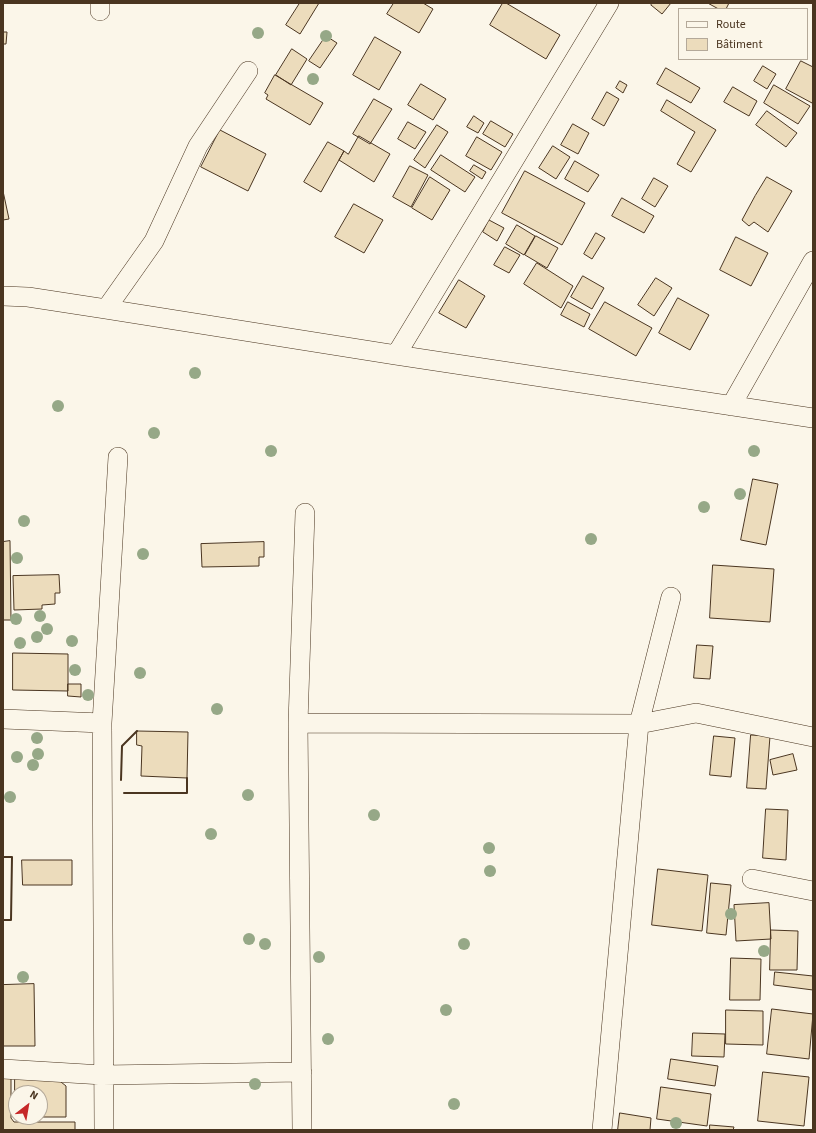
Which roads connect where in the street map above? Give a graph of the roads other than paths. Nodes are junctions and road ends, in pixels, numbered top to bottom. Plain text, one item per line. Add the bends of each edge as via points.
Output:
1 (609, 3) edge
2 (248, 71) dead end
3 (813, 262) edge
4 (3, 296) edge
5 (106, 308) junction
6 (396, 354) junction
7 (731, 406) junction
8 (813, 418) edge
9 (118, 457) dead end
10 (305, 513) dead end
11 (671, 597) dead end
12 (3, 719) edge
13 (298, 723) junction
14 (102, 724) junction
15 (638, 724) junction
16 (813, 737) edge
17 (752, 879) dead end
18 (813, 891) edge
19 (3, 1070) edge
20 (302, 1072) junction
21 (103, 1075) junction
22 (104, 1130) edge
23 (302, 1130) edge
24 (602, 1130) edge

1 - 6 street
2 - 5 street via 198,146 154,242
3 - 7 street
4 - 5 street
5 - 6 street
6 - 7 street
7 - 8 street
9 - 14 street
10 - 13 street
11 - 15 street
12 - 14 street
13 - 15 street
13 - 20 street
14 - 21 street
15 - 16 street via 696,713
15 - 24 street
17 - 18 street
19 - 21 street
20 - 21 street
20 - 23 street
21 - 22 street

